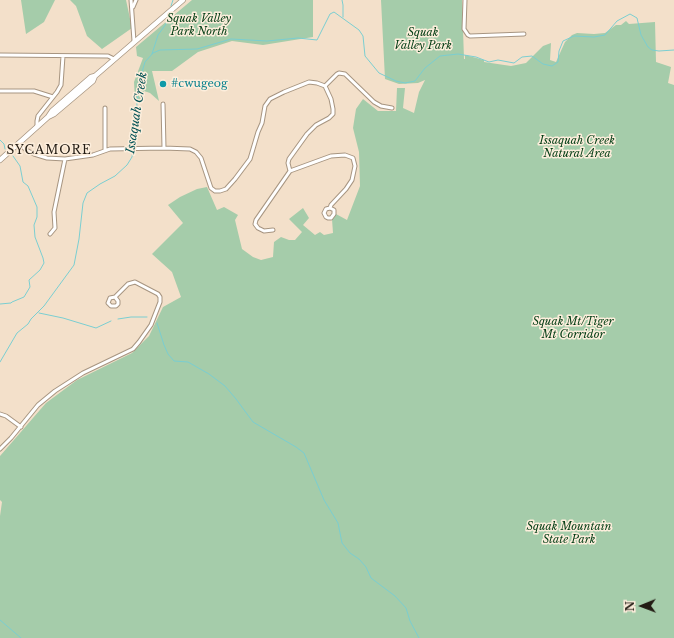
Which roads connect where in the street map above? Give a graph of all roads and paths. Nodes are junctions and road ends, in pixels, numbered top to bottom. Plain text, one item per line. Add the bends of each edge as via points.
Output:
1 (131, 0) edge
2 (136, 0) edge
3 (183, 0) edge
4 (465, 0) edge
5 (132, 9) junction
6 (524, 34) dead end
7 (134, 42) junction
8 (0, 55) edge
9 (63, 56) junction
10 (114, 59) junction
11 (325, 86) junction
12 (0, 91) edge
13 (53, 97) junction
14 (163, 104) dead end
15 (105, 108) dead end
16 (392, 108) dead end
17 (37, 127) junction
18 (19, 143) junction
19 (164, 148) junction
20 (105, 150) junction
21 (65, 159) junction
22 (0, 160) edge
23 (290, 171) junction
24 (330, 208) dead end
25 (273, 230) dead end
26 (50, 234) dead end
27 (115, 297) dead end
28 (0, 414) edge
29 (21, 426) junction
30 (0, 449) edge

1 - 5 street
2 - 5 street
3 - 7 main road
4 - 6 street via 466,34
5 - 7 street
7 - 10 main road
8 - 9 street
9 - 10 street via 108,56
9 - 13 street via 61,85
10 - 17 main road via 95,76 93,81
11 - 16 street via 339,72 345,74 374,102
11 - 19 street via 309,82 270,99 264,106 262,123 250,159 223,190 215,191 211,188 201,158 196,152 186,148
11 - 23 street via 331,99 332,114 307,134 289,159
12 - 13 street via 34,90
13 - 17 street via 38,116
14 - 19 street
15 - 20 street
17 - 18 main road
18 - 21 street via 34,154
18 - 22 main road
19 - 20 street
20 - 21 street via 93,155
21 - 26 street via 54,212 55,228
23 - 24 street via 331,156 345,155 353,158 355,166 352,180
23 - 25 street via 256,222 256,227 261,230
27 - 29 street via 128,284 135,282 160,297 151,325 139,342 133,349 64,385 38,405
28 - 29 street
29 - 30 street

